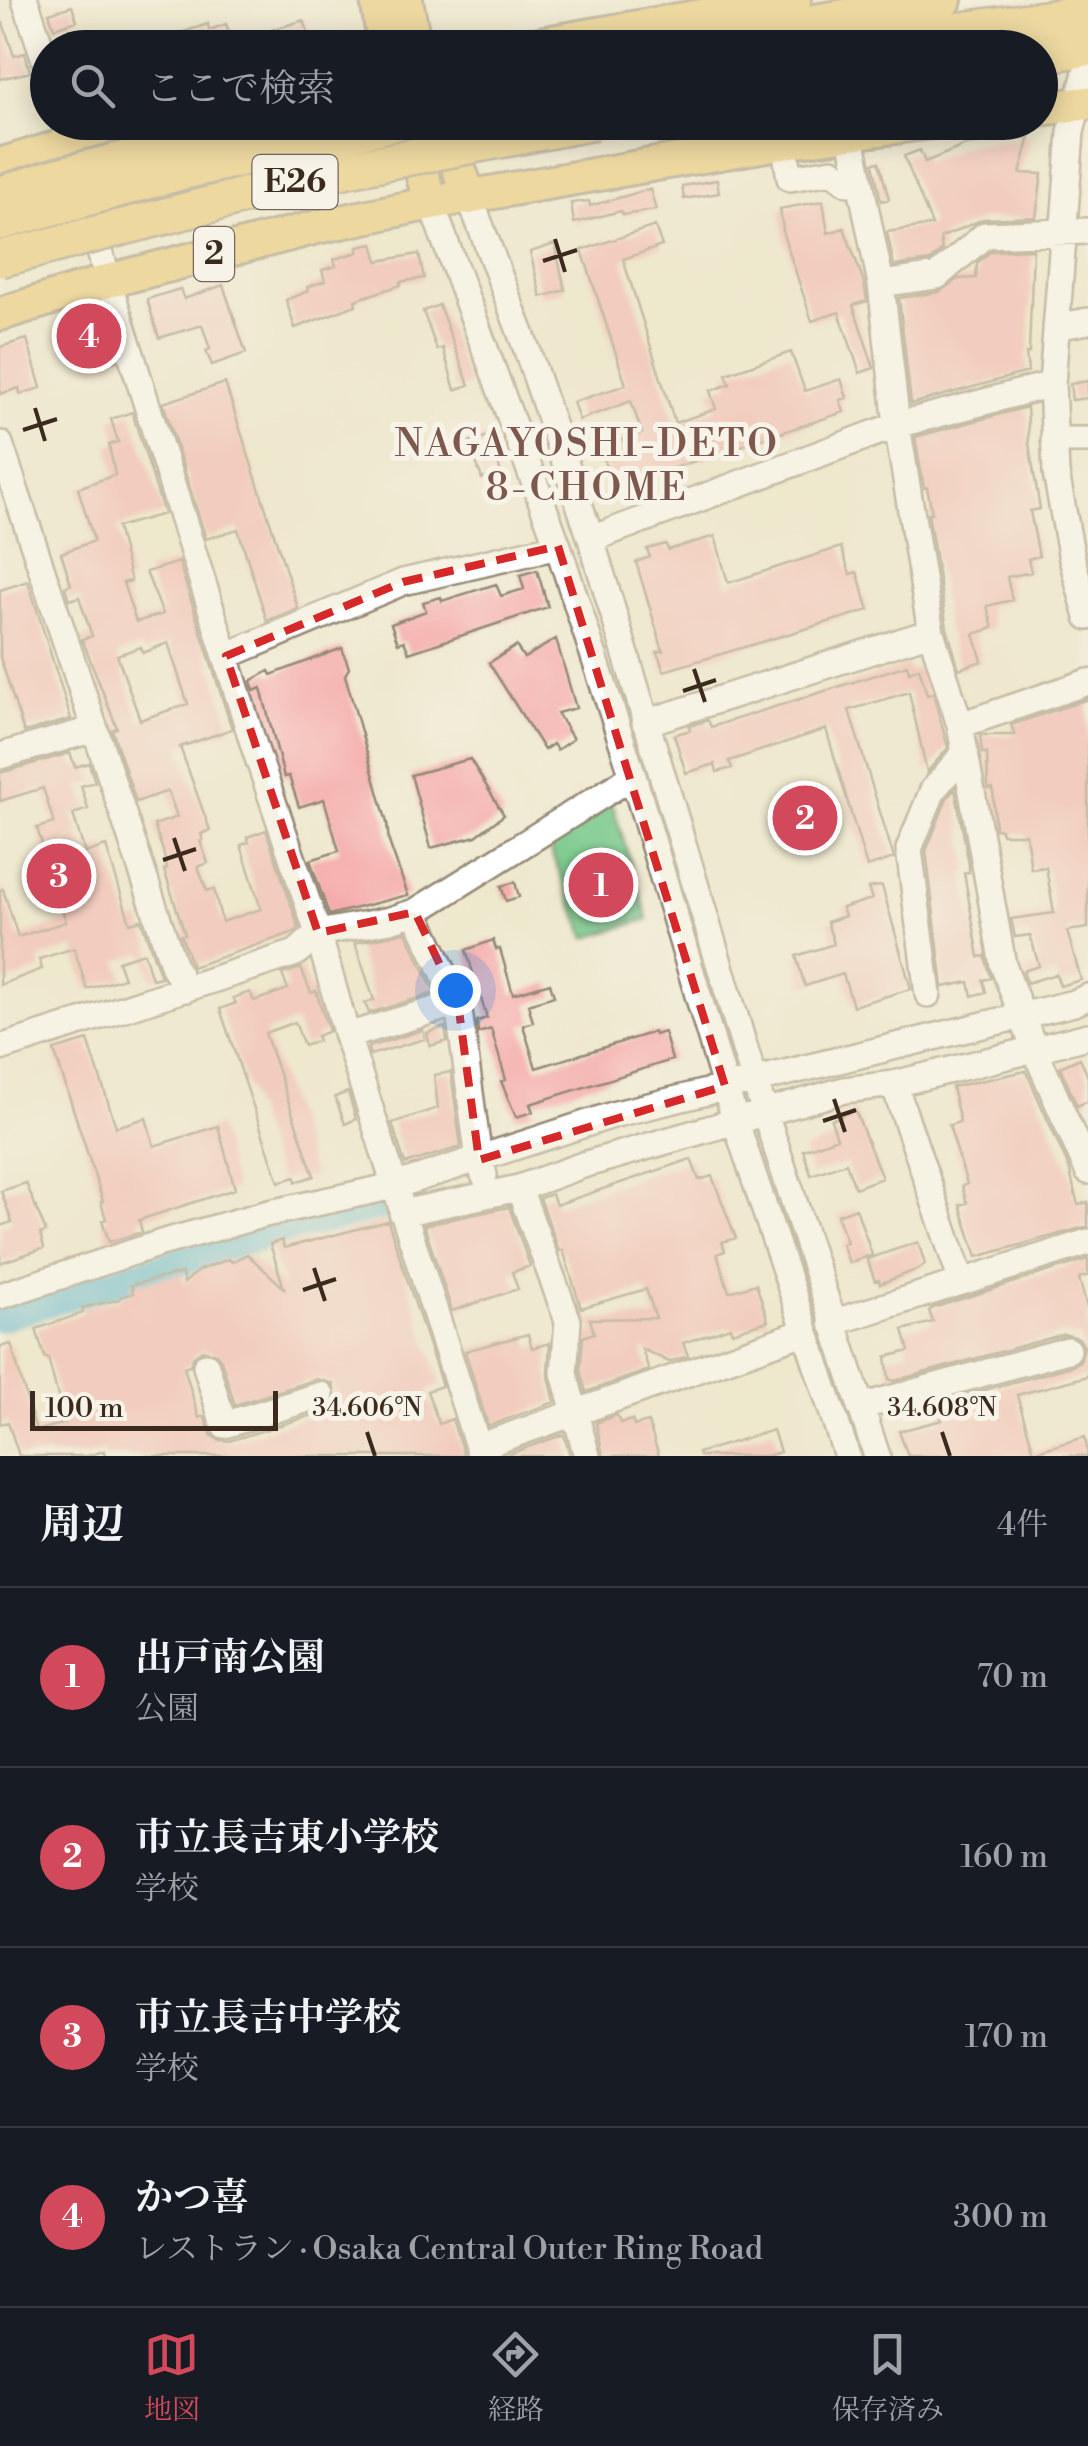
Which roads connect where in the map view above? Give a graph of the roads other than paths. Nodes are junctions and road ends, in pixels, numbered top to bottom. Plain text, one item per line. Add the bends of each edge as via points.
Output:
1 (25, 0) edge
2 (377, 0) edge
3 (406, 0) edge
4 (794, 0) edge
5 (944, 0) edge
6 (1088, 13) edge
7 (35, 30) edge
8 (383, 30) edge
9 (412, 30) edge
10 (621, 30) edge
11 (758, 30) edge
12 (962, 30) edge
13 (1088, 48) edge
14 (1058, 52) edge
15 (1088, 64) edge
16 (1082, 104) edge
17 (53, 140) edge
18 (70, 140) edge
19 (198, 140) edge
20 (341, 140) edge
21 (409, 140) edge
22 (420, 140) edge
23 (448, 140) edge
24 (502, 140) edge
25 (798, 140) edge
26 (837, 140) edge
27 (841, 140) edge
28 (784, 142) junction
29 (0, 165) edge
30 (832, 172) junction
31 (860, 181) junction
32 (0, 193) edge
33 (470, 198) junction
34 (431, 204) junction
35 (0, 222) edge
36 (1075, 232) edge
37 (0, 260) edge
38 (108, 281) junction
39 (881, 284) junction
40 (0, 314) edge
41 (1088, 322) edge
42 (1056, 327) junction
43 (1052, 384) junction
44 (898, 424) junction
45 (1054, 440) junction
46 (1088, 440) edge
47 (0, 444) edge
48 (592, 539) junction
49 (558, 546) junction
50 (1088, 617) edge
51 (930, 632) junction
52 (226, 656) junction
53 (1088, 682) edge
54 (645, 723) junction
55 (960, 725) junction
56 (95, 729) junction
57 (964, 752) junction
58 (0, 756) edge
59 (633, 776) junction
60 (415, 912) junction
61 (318, 933) junction
62 (186, 989) junction
63 (928, 994) dead end
64 (1088, 996) edge
65 (458, 1003) junction
66 (1020, 1015) junction
67 (347, 1036) junction
68 (1088, 1036) edge
69 (0, 1048) edge
70 (1034, 1048) junction
71 (754, 1080) junction
72 (894, 1084) junction
73 (725, 1086) junction
74 (765, 1114) junction
75 (736, 1123) junction
76 (480, 1160) junction
77 (1088, 1171) edge
78 (394, 1186) junction
79 (519, 1188) junction
80 (491, 1194) junction
81 (402, 1213) junction
82 (1088, 1242) edge
83 (962, 1282) junction
84 (0, 1296) edge
85 (832, 1324) junction
86 (804, 1332) junction
87 (1068, 1350) dead end
88 (206, 1366) dead end
89 (321, 1395) dead end
90 (860, 1407) junction
91 (575, 1412) junction
92 (479, 1452) edge
93 (587, 1456) edge
94 (847, 1456) edge
95 (876, 1456) edge

1 - 7 street
2 - 8 main road
3 - 9 main road
4 - 10 main road
5 - 11 main road
6 - 12 highway
13 - 14 highway
15 - 16 street
16 - 36 street via 1071,132
17 - 29 main road
18 - 38 street
19 - 32 main road, bridge
20 - 35 highway, E26, bridge via 177,173
21 - 34 main road
22 - 33 street via 449,165
23 - 33 main road
24 - 37 highway, E26, bridge via 348,170
25 - 28 main road, 2
26 - 30 street
27 - 31 street
28 - 30 street via 790,178
28 - 33 main road, 2
30 - 31 street via 848,183
31 - 39 street
33 - 34 main road, 2
33 - 48 street
34 - 38 main road, 2
34 - 49 street
36 - 39 street via 985,235 937,276
36 - 42 street
38 - 40 main road, 2
38 - 52 street
39 - 44 street
41 - 42 street
42 - 43 street
43 - 44 street
43 - 45 street
44 - 48 street
44 - 51 street
45 - 46 street
45 - 50 street
47 - 56 street
48 - 54 street
49 - 52 street via 403,582
49 - 59 street
51 - 54 street
51 - 55 street
52 - 61 street
53 - 55 street
54 - 71 street
55 - 57 street
56 - 58 street
56 - 62 street
57 - 63 street via 934,790 908,849
57 - 66 street via 1003,965
59 - 60 street
59 - 73 street
60 - 61 street
60 - 65 street
61 - 62 street via 296,954
61 - 67 street
62 - 69 street
64 - 66 street
65 - 67 street
65 - 76 street
66 - 70 street
66 - 71 street
67 - 78 street
68 - 70 street
70 - 72 street
70 - 77 street
71 - 73 street
71 - 74 street
72 - 74 street via 844,1090
72 - 83 street
73 - 75 street
73 - 76 street
74 - 75 street
74 - 85 street
75 - 79 street
75 - 86 street
76 - 78 street
76 - 80 street
78 - 81 street
78 - 84 street via 248,1219
79 - 80 street
79 - 91 street via 568,1321 564,1373
80 - 81 street
81 - 92 street
82 - 83 street
83 - 85 street
85 - 90 street
86 - 91 street
86 - 94 street
87 - 90 street
88 - 89 street via 224,1425
90 - 95 street
91 - 92 street
91 - 93 street

